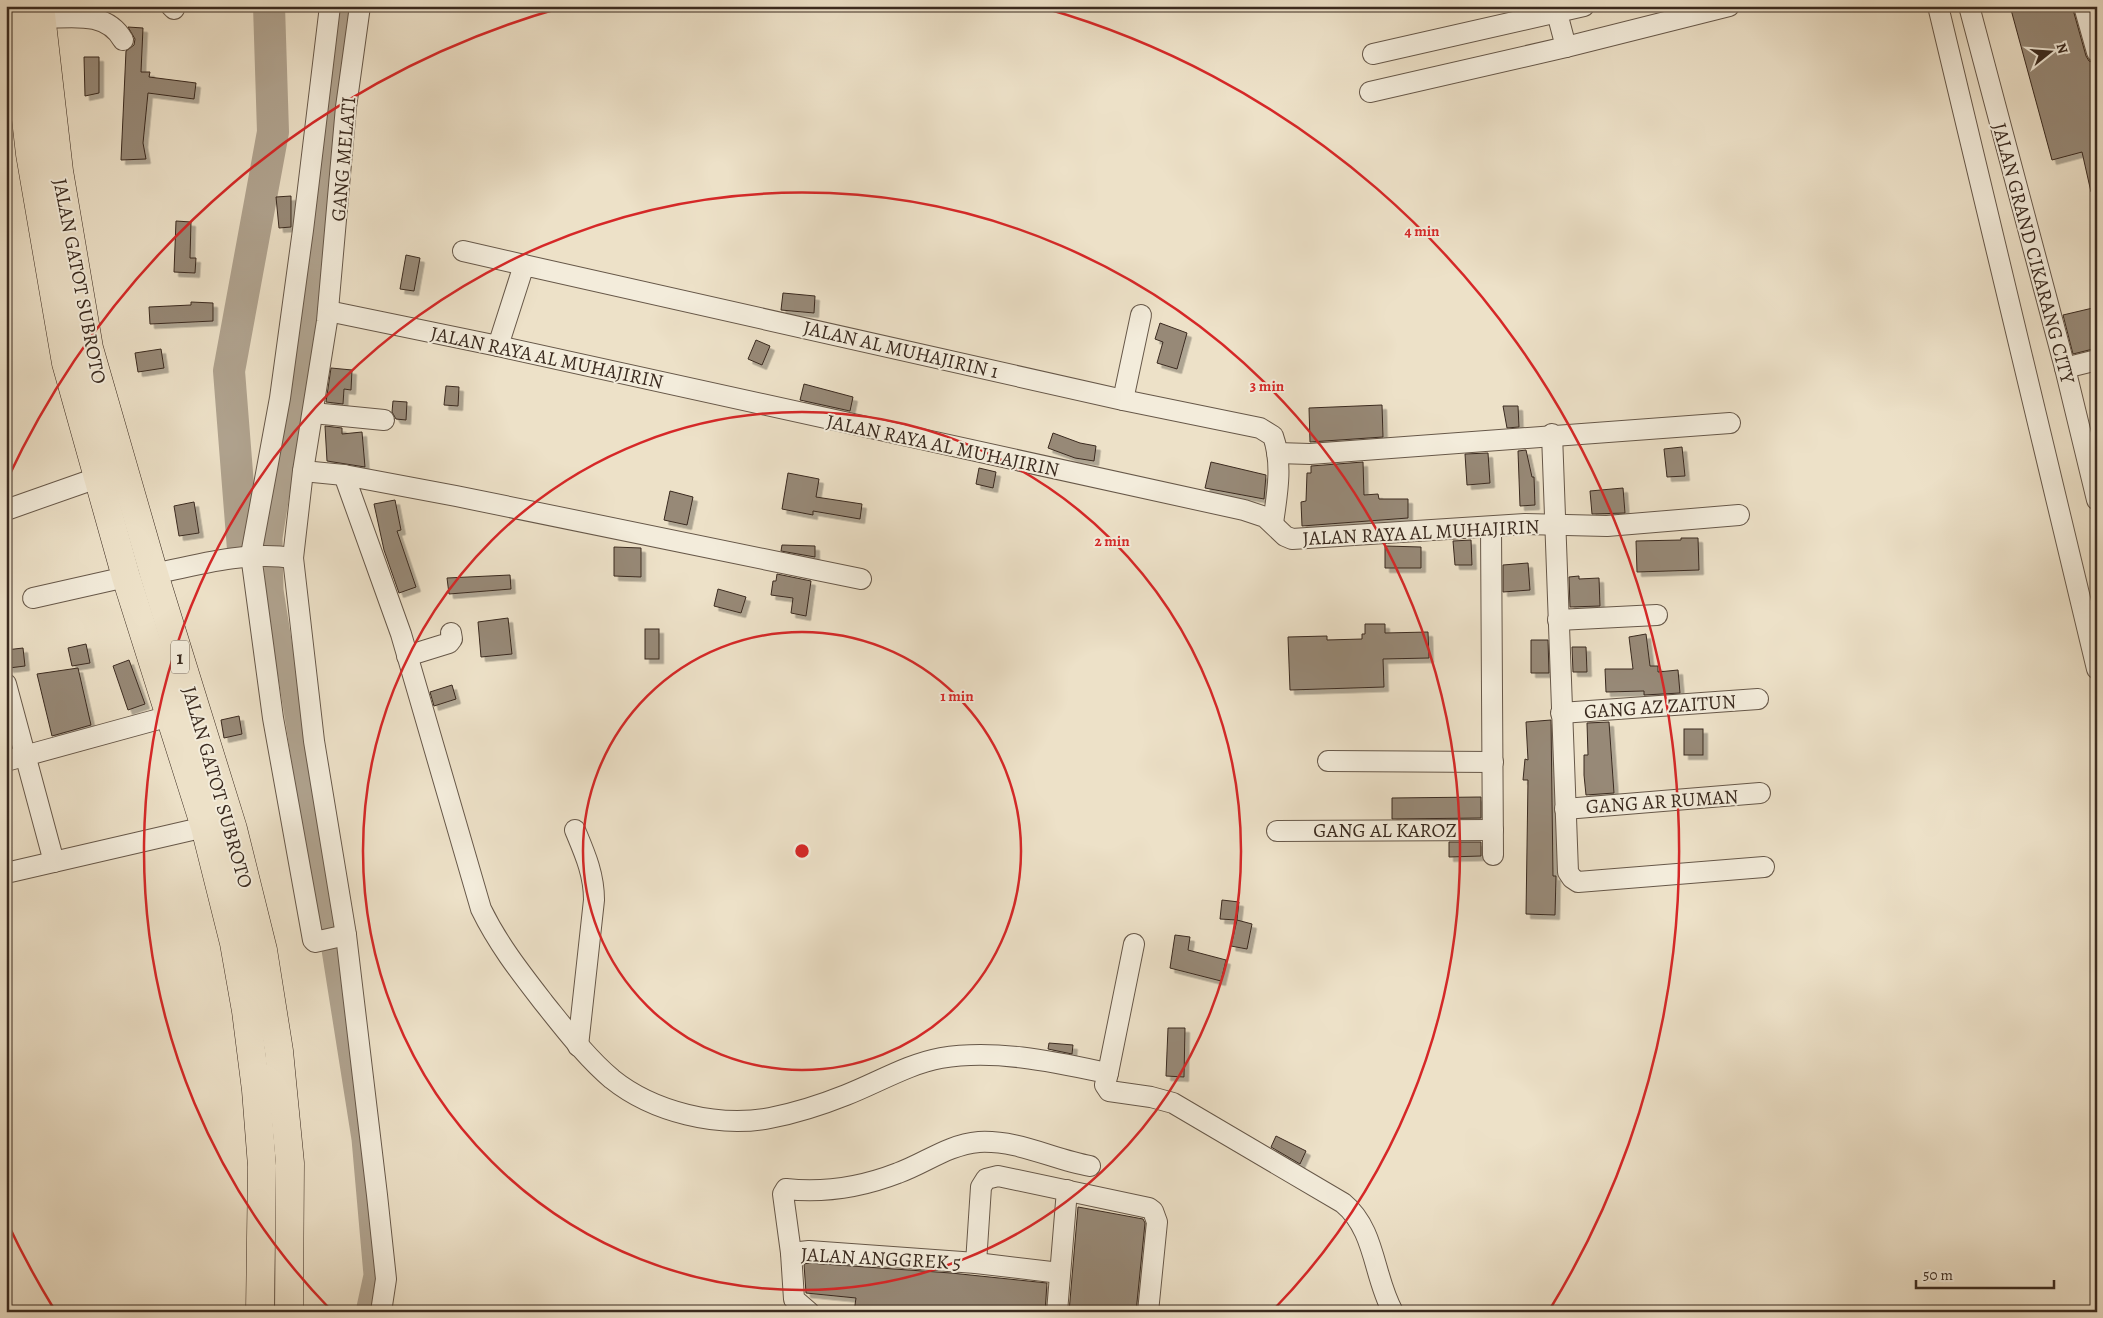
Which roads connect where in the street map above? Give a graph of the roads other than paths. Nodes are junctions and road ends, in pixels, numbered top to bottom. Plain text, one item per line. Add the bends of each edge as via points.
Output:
1 (14, 6) edge
2 (330, 6) edge
3 (360, 6) edge
4 (1584, 6) edge
5 (1729, 6) edge
6 (1938, 6) edge
7 (1969, 6) edge
8 (2084, 6) edge
9 (41, 12) edge
10 (1557, 12) junction
11 (123, 40) dead end
12 (1566, 48) junction
13 (2097, 52) edge
14 (1373, 54) dead end
15 (1370, 92) dead end
16 (305, 230) junction
17 (332, 234) junction
18 (463, 251) dead end
19 (524, 265) junction
20 (328, 311) junction
21 (1141, 315) dead end
22 (498, 346) junction
23 (2097, 360) edge
24 (2065, 368) junction
25 (1123, 400) junction
26 (313, 413) junction
27 (384, 420) dead end
28 (1730, 422) dead end
29 (1552, 434) junction
30 (1277, 453) junction
31 (304, 471) junction
32 (344, 475) junction
33 (97, 478) junction
34 (2097, 500) edge
35 (6, 510) edge
36 (1739, 515) dead end
37 (1273, 523) junction
38 (1555, 525) junction
39 (1491, 527) junction
40 (255, 555) junction
41 (286, 557) junction
42 (154, 574) junction
43 (126, 576) junction
44 (861, 579) dead end
45 (33, 598) dead end
46 (1657, 615) dead end
47 (1558, 620) junction
48 (451, 632) dead end
49 (407, 656) junction
50 (2097, 669) edge
51 (6, 684) edge
52 (1758, 699) dead end
53 (1562, 713) junction
54 (170, 716) junction
55 (16, 759) edge
56 (1328, 761) dead end
57 (1493, 762) junction
58 (1760, 794) dead end
59 (1565, 809) junction
60 (205, 827) junction
61 (575, 830) dead end
62 (1493, 830) junction
63 (1277, 831) dead end
64 (1493, 854) dead end
65 (54, 862) junction
66 (1764, 867) dead end
67 (6, 873) edge
68 (342, 935) junction
69 (1134, 944) dead end
70 (578, 1046) junction
71 (1108, 1073) junction
72 (1090, 1166) dead end
73 (1067, 1190) junction
74 (791, 1253) junction
75 (976, 1263) junction
76 (1060, 1273) junction
77 (260, 1312) edge
78 (289, 1312) edge
79 (381, 1312) edge
80 (809, 1312) edge
81 (1057, 1312) edge
82 (1148, 1312) edge
83 (1393, 1312) edge

1 - 33 highway, JALAN GATOT SUBROTO / 1 via 30,154 58,321
2 - 16 street
3 - 17 street, GANG MELATI
4 - 10 street
5 - 12 street
6 - 50 street
7 - 24 street, JALAN GRAND CIKARANG CITY
8 - 13 street
9 - 11 street via 107,22
9 - 42 highway, JALAN GATOT SUBROTO / 1 via 59,171 89,348
10 - 12 street
10 - 14 street
12 - 15 street
16 - 17 street
16 - 40 street
17 - 20 street, GANG MELATI
18 - 19 street, JALAN AL MUHAJIRIN 1
19 - 22 street
19 - 25 street, JALAN AL MUHAJIRIN 1
20 - 22 street, JALAN RAYA AL MUHAJIRIN
20 - 26 street, GANG MELATI
21 - 25 street
22 - 37 street, JALAN RAYA AL MUHAJIRIN via 1244,510
23 - 24 street
24 - 34 street, JALAN GRAND CIKARANG CITY
25 - 30 street, JALAN AL MUHAJIRIN 1 via 1260,428 1273,436
26 - 27 street
26 - 31 street, GANG MELATI
28 - 29 street
29 - 30 street via 1310,454
29 - 38 street
30 - 37 street, JALAN AL MUHAJIRIN 1 via 1278,484
31 - 32 street
31 - 41 street, GANG MELATI
32 - 44 street
32 - 49 street
33 - 35 street
33 - 43 highway, JALAN GATOT SUBROTO / 1
36 - 38 street, JALAN RAYA AL MUHAJIRIN via 1607,526
37 - 39 street, JALAN RAYA AL MUHAJIRIN via 1292,539
38 - 39 street, JALAN RAYA AL MUHAJIRIN
38 - 47 street
39 - 57 street
40 - 41 street
40 - 42 street
40 - 68 street via 273,718 315,942
41 - 68 street, GANG MELATI
42 - 78 highway, JALAN GATOT SUBROTO / 1 via 233,829 263,950 279,1051 290,1163
43 - 45 street
43 - 54 highway, JALAN GATOT SUBROTO / 1
46 - 47 street
47 - 53 street
48 - 49 street via 449,643
49 - 70 street via 481,909 513,963
51 - 55 street
52 - 53 street, GANG AZ ZAITUN
53 - 59 street
54 - 55 street
54 - 60 highway, JALAN GATOT SUBROTO / 1
55 - 65 street
56 - 57 street
57 - 62 street
58 - 59 street, GANG AR RUMAN
59 - 66 street via 1568,872 1578,882
60 - 65 street
60 - 77 highway, JALAN GATOT SUBROTO / 1 via 234,943 255,1081 262,1166
61 - 70 street via 594,882
62 - 63 street, GANG AL KAROZ
62 - 64 street
65 - 67 street
68 - 79 street, GANG MELATI via 386,1279
69 - 71 street
70 - 71 street via 612,1079 636,1094 677,1112 741,1120 768,1118 804,1109 915,1065 965,1055 1015,1057
71 - 83 street via 1105,1085 1109,1092 1173,1103 1354,1211 1368,1236
72 - 74 street via 1013,1144 978,1142 945,1150 898,1173 855,1185 817,1192 786,1189 783,1194
73 - 75 street via 998,1176 986,1179 981,1187
73 - 76 street
73 - 82 street via 1153,1211 1156,1233
74 - 75 street, JALAN ANGGREK 5 via 809,1251
74 - 80 street, JALAN ANGGREK 5 via 794,1299
75 - 76 street, JALAN ANGGREK 5
76 - 81 street

